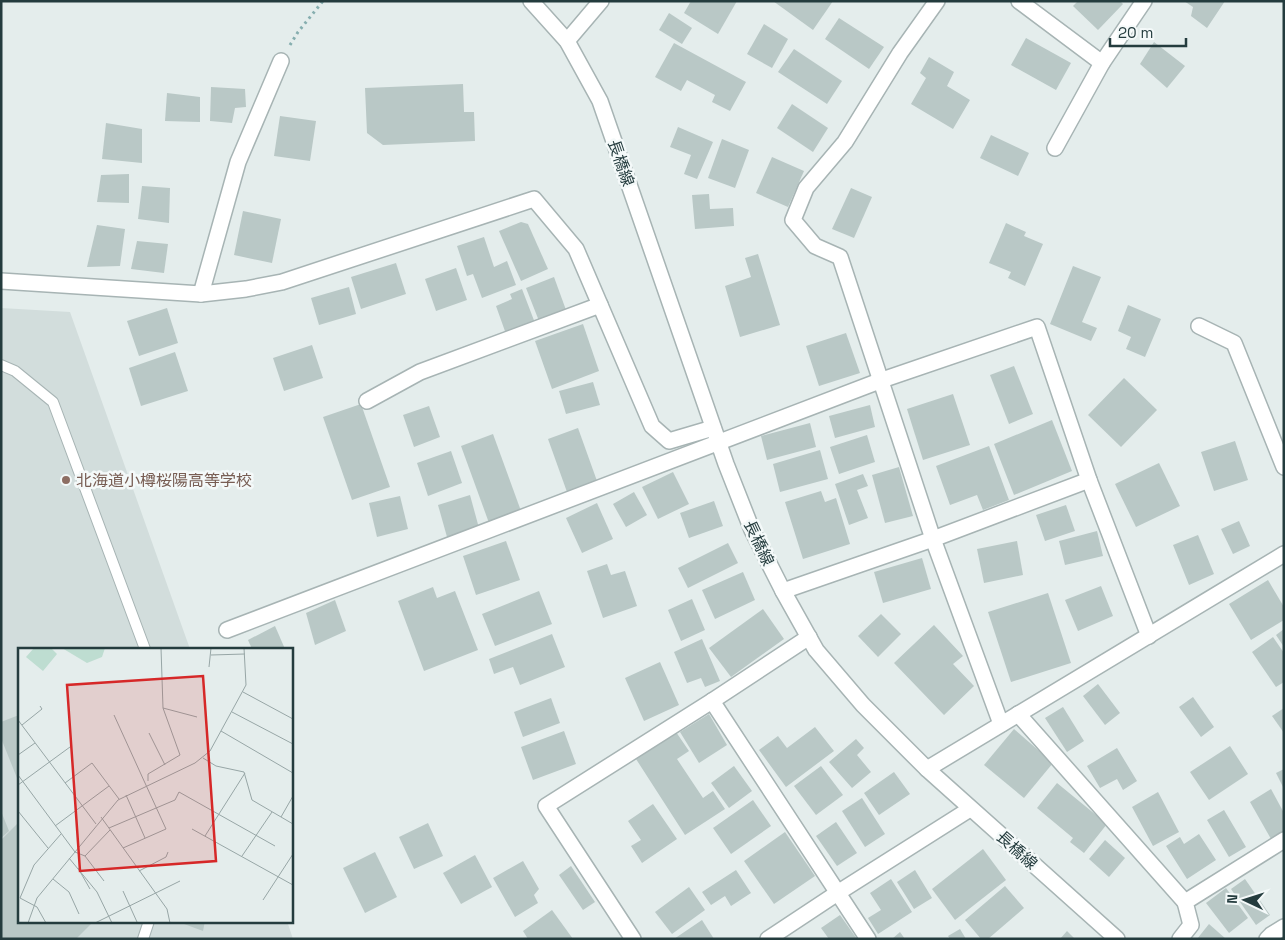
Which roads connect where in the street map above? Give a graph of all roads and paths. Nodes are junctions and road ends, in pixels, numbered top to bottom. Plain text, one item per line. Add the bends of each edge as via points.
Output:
1 (323, 1) edge
2 (531, 1) edge
3 (601, 1) edge
4 (937, 1) edge
5 (1019, 1) edge
6 (1144, 1) edge
7 (567, 41) junction
8 (281, 61) joint
9 (1102, 63) junction
10 (1055, 148) dead end
11 (1, 281) edge
12 (201, 294) junction
13 (600, 305) junction
14 (1199, 326) dead end
15 (1, 365) edge
16 (882, 380) junction
17 (367, 401) dead end
18 (716, 435) junction
19 (1284, 467) edge
20 (1089, 480) junction
21 (934, 539) junction
22 (1284, 554) edge
23 (783, 592) junction
24 (227, 630) dead end
25 (1150, 636) junction
26 (809, 637) junction
27 (144, 648) edge
28 (712, 701) junction
29 (1018, 714) junction
30 (1001, 724) junction
31 (927, 770) junction
32 (970, 809) junction
33 (1284, 840) edge
34 (838, 892) junction
35 (1185, 902) junction
36 (149, 922) edge
37 (1284, 927) edge
38 (144, 939) edge
39 (633, 939) edge
40 (768, 939) edge
41 (868, 939) edge
42 (1117, 939) edge
43 (1180, 939) edge
44 (1267, 939) edge

1 - 8 path via 298,32
2 - 7 street, 長橋線
3 - 7 street
4 - 16 street via 844,142 806,188 793,220 815,246 840,257
5 - 9 street
6 - 9 street
7 - 18 street, 長橋線 via 600,102
8 - 12 street via 238,162
9 - 10 street
11 - 12 street
12 - 13 street via 282,282 534,199 576,249
13 - 17 street via 420,372
13 - 18 street via 652,426 669,441
14 - 19 street via 1234,343
15 - 27 lane via 15,371 53,402
16 - 18 street
16 - 20 street via 1037,327
16 - 21 street
18 - 23 street, 長橋線 via 752,530
18 - 24 street
20 - 21 street
20 - 25 street
21 - 23 street
21 - 30 street
22 - 25 street
23 - 26 street, 長橋線
25 - 29 street
26 - 28 street
26 - 31 street, 長橋線 via 816,650 864,705
28 - 34 street
28 - 39 street via 546,806
29 - 30 street
29 - 35 street
30 - 31 street
31 - 32 street, 長橋線
32 - 34 street
32 - 42 street, 長橋線
33 - 35 street
34 - 40 street
34 - 41 street
35 - 43 street via 1190,925
36 - 38 lane
37 - 44 street

